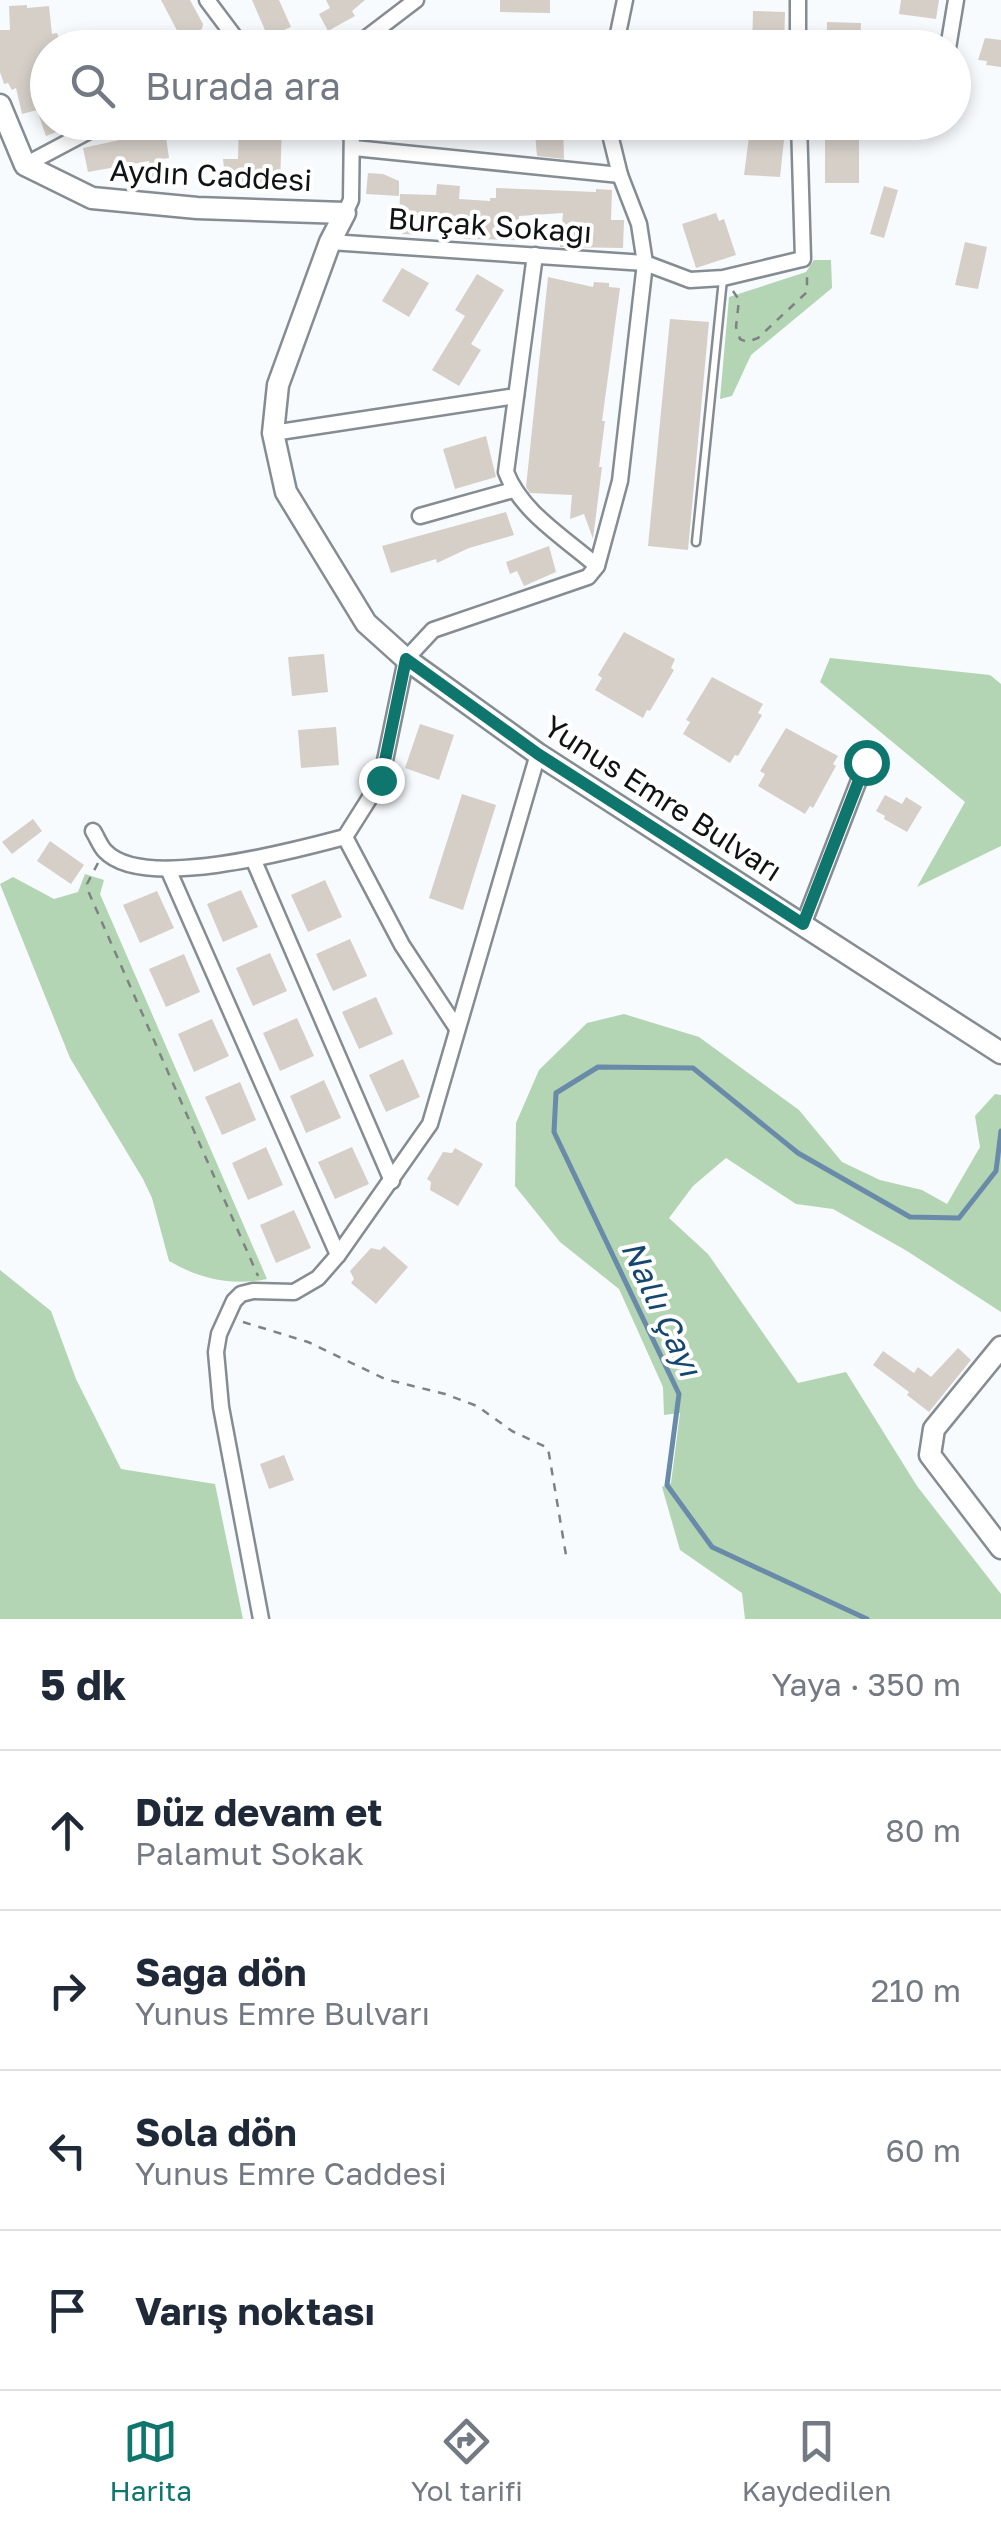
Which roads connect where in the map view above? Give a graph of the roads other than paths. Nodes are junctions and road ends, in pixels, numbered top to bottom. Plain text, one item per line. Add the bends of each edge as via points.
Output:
1 (416, 0) edge
2 (624, 0) edge
3 (798, 0) edge
4 (956, 0) edge
5 (212, 2) edge
6 (231, 30) edge
7 (377, 30) edge
8 (618, 30) edge
9 (798, 30) edge
10 (951, 30) edge
11 (0, 104) edge
12 (72, 140) edge
13 (353, 140) edge
14 (611, 140) edge
15 (799, 140) edge
16 (354, 148) junction
17 (0, 161) edge
18 (25, 165) junction
19 (620, 175) junction
20 (345, 213) junction
21 (330, 242) junction
22 (535, 255) junction
23 (645, 263) junction
24 (723, 278) junction
25 (516, 396) junction
26 (273, 433) junction
27 (513, 490) junction
28 (420, 516) dead end
29 (696, 542) dead end
30 (597, 566) junction
31 (406, 659) junction
32 (538, 754) junction
33 (866, 762) dead end
34 (94, 831) dead end
35 (344, 837) junction
36 (254, 861) junction
37 (168, 869) junction
38 (803, 924) junction
39 (456, 1027) junction
40 (996, 1050) edge
41 (392, 1181) junction
42 (338, 1255) junction
43 (1001, 1347) edge
44 (1001, 1548) edge
45 (261, 1619) edge

1 - 7 street
2 - 8 street
3 - 9 street
4 - 10 street
5 - 6 street
11 - 18 street
12 - 18 street
13 - 16 street
14 - 19 street
15 - 24 street, Burçak Sokağı via 801,259
16 - 19 street
16 - 20 street via 352,200
17 - 18 street, Aydın Caddesi
18 - 20 street, Aydın Caddesi via 92,198
19 - 23 street via 640,224
20 - 21 street, Yunus Emre Bulvarı
21 - 22 street, Burçak Sokağı
21 - 26 street, Yunus Emre Bulvarı via 278,385
22 - 23 street, Burçak Sokağı
22 - 25 street
23 - 24 street, Burçak Sokağı via 690,280
23 - 30 street via 620,481
24 - 29 lane
25 - 26 street
25 - 27 street via 506,472
26 - 31 street, Yunus Emre Bulvarı via 286,492 366,622
27 - 28 street
27 - 30 street
30 - 31 street via 588,577 433,630
31 - 32 street, Yunus Emre Bulvarı
31 - 35 street via 381,780
32 - 38 street, Yunus Emre Bulvarı
32 - 39 street
33 - 38 street
34 - 37 street via 106,852
35 - 36 street
35 - 39 street via 402,946
36 - 37 street
36 - 41 street
37 - 42 street
38 - 40 street, Yunus Emre Bulvarı
39 - 41 street via 430,1124
41 - 42 street
42 - 45 street via 294,1292 241,1294 219,1334 221,1408
43 - 44 street via 934,1429 930,1455

